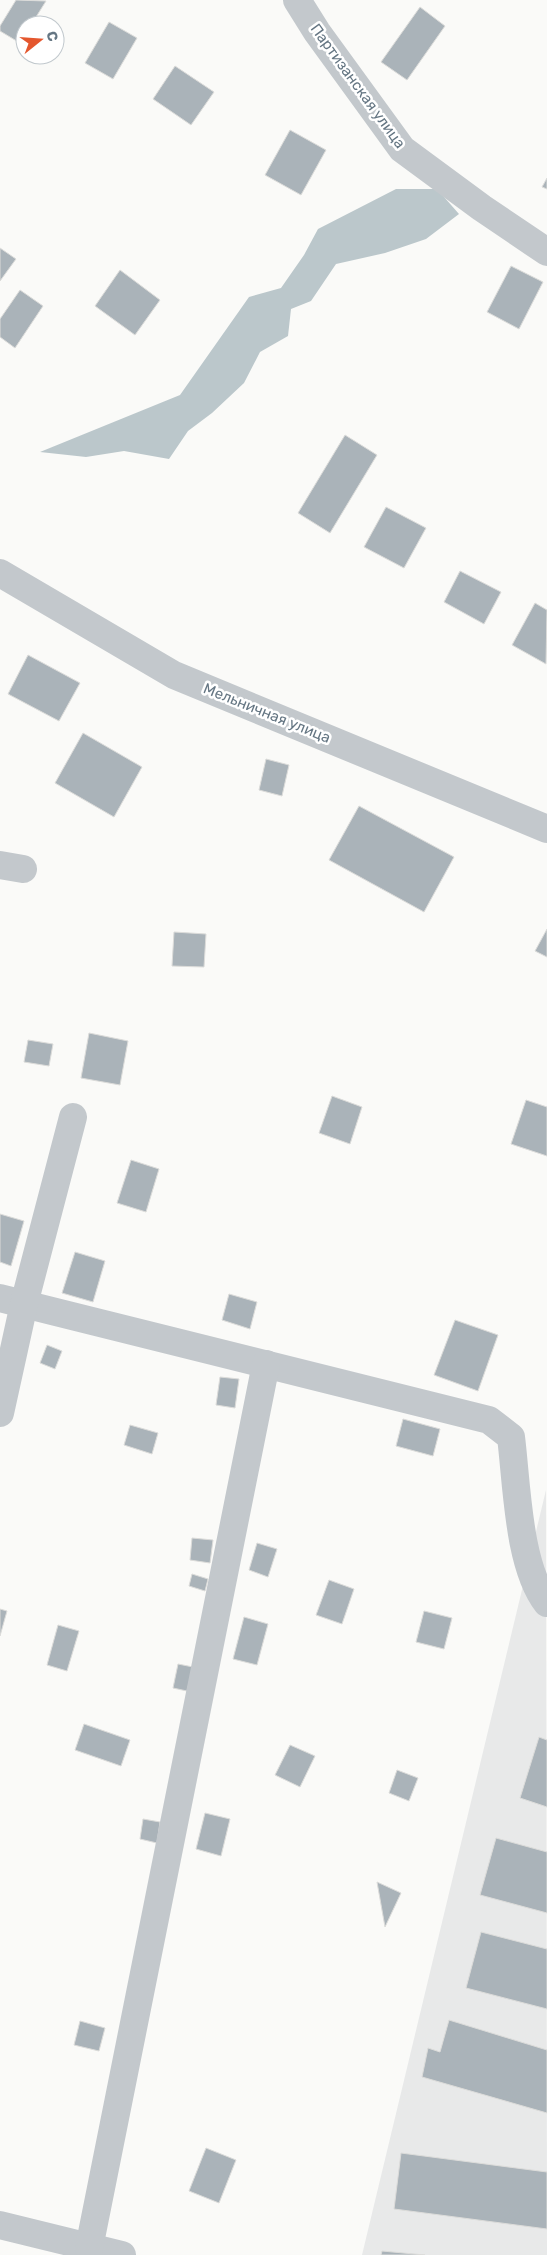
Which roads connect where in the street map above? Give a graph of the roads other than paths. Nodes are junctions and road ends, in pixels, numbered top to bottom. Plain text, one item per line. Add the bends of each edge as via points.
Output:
1 (297, 0) edge
2 (547, 252) edge
3 (0, 573) edge
4 (547, 828) edge
5 (72, 1117) dead end
6 (12, 1301) edge
7 (266, 1364) junction
8 (0, 1413) edge
9 (547, 1604) edge
10 (0, 2225) edge
11 (89, 2248) junction
12 (122, 2255) edge

1 - 2 street, Партизанская улица via 402,149
3 - 4 street, Мельничная улица via 174,675
5 - 6 street
6 - 7 street
6 - 8 street
7 - 9 street via 489,1420 511,1437 526,1559 540,1595
7 - 11 street
10 - 11 street
11 - 12 street

